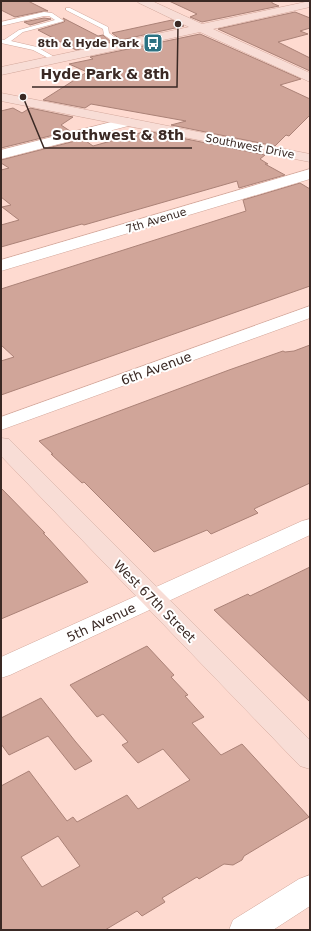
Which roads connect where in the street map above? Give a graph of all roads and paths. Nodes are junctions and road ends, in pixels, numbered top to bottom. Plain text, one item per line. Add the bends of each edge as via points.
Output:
1 (143, 1) edge
2 (310, 4) edge
3 (68, 9) dead end
4 (1, 24) edge
5 (202, 27) junction
6 (3, 41) edge
7 (122, 45) junction
8 (56, 60) junction
9 (1, 71) edge
10 (310, 77) edge
11 (1, 97) edge
12 (127, 122) junction
13 (1, 155) edge
14 (310, 158) edge
15 (310, 174) edge
16 (1, 266) edge
17 (310, 312) edge
18 (1, 424) edge
19 (1, 444) edge
20 (310, 526) edge
21 (152, 598) junction
22 (1, 668) edge
23 (310, 758) edge
24 (310, 889) edge
25 (245, 930) edge

1 - 5 street
2 - 5 street
3 - 7 lane via 106,28 106,34
4 - 6 lane via 44,14 50,14 61,21 28,28
5 - 7 street
5 - 10 street
6 - 8 lane via 35,48
7 - 8 street
8 - 9 street
11 - 12 street, Southwest Drive
12 - 13 street
12 - 14 street, Southwest Drive
15 - 16 street, 7th Avenue
17 - 18 street, 6th Avenue
19 - 21 street, West 67th Street
20 - 21 street, 5th Avenue
21 - 22 street, 5th Avenue
21 - 23 street, West 67th Street
24 - 25 street

